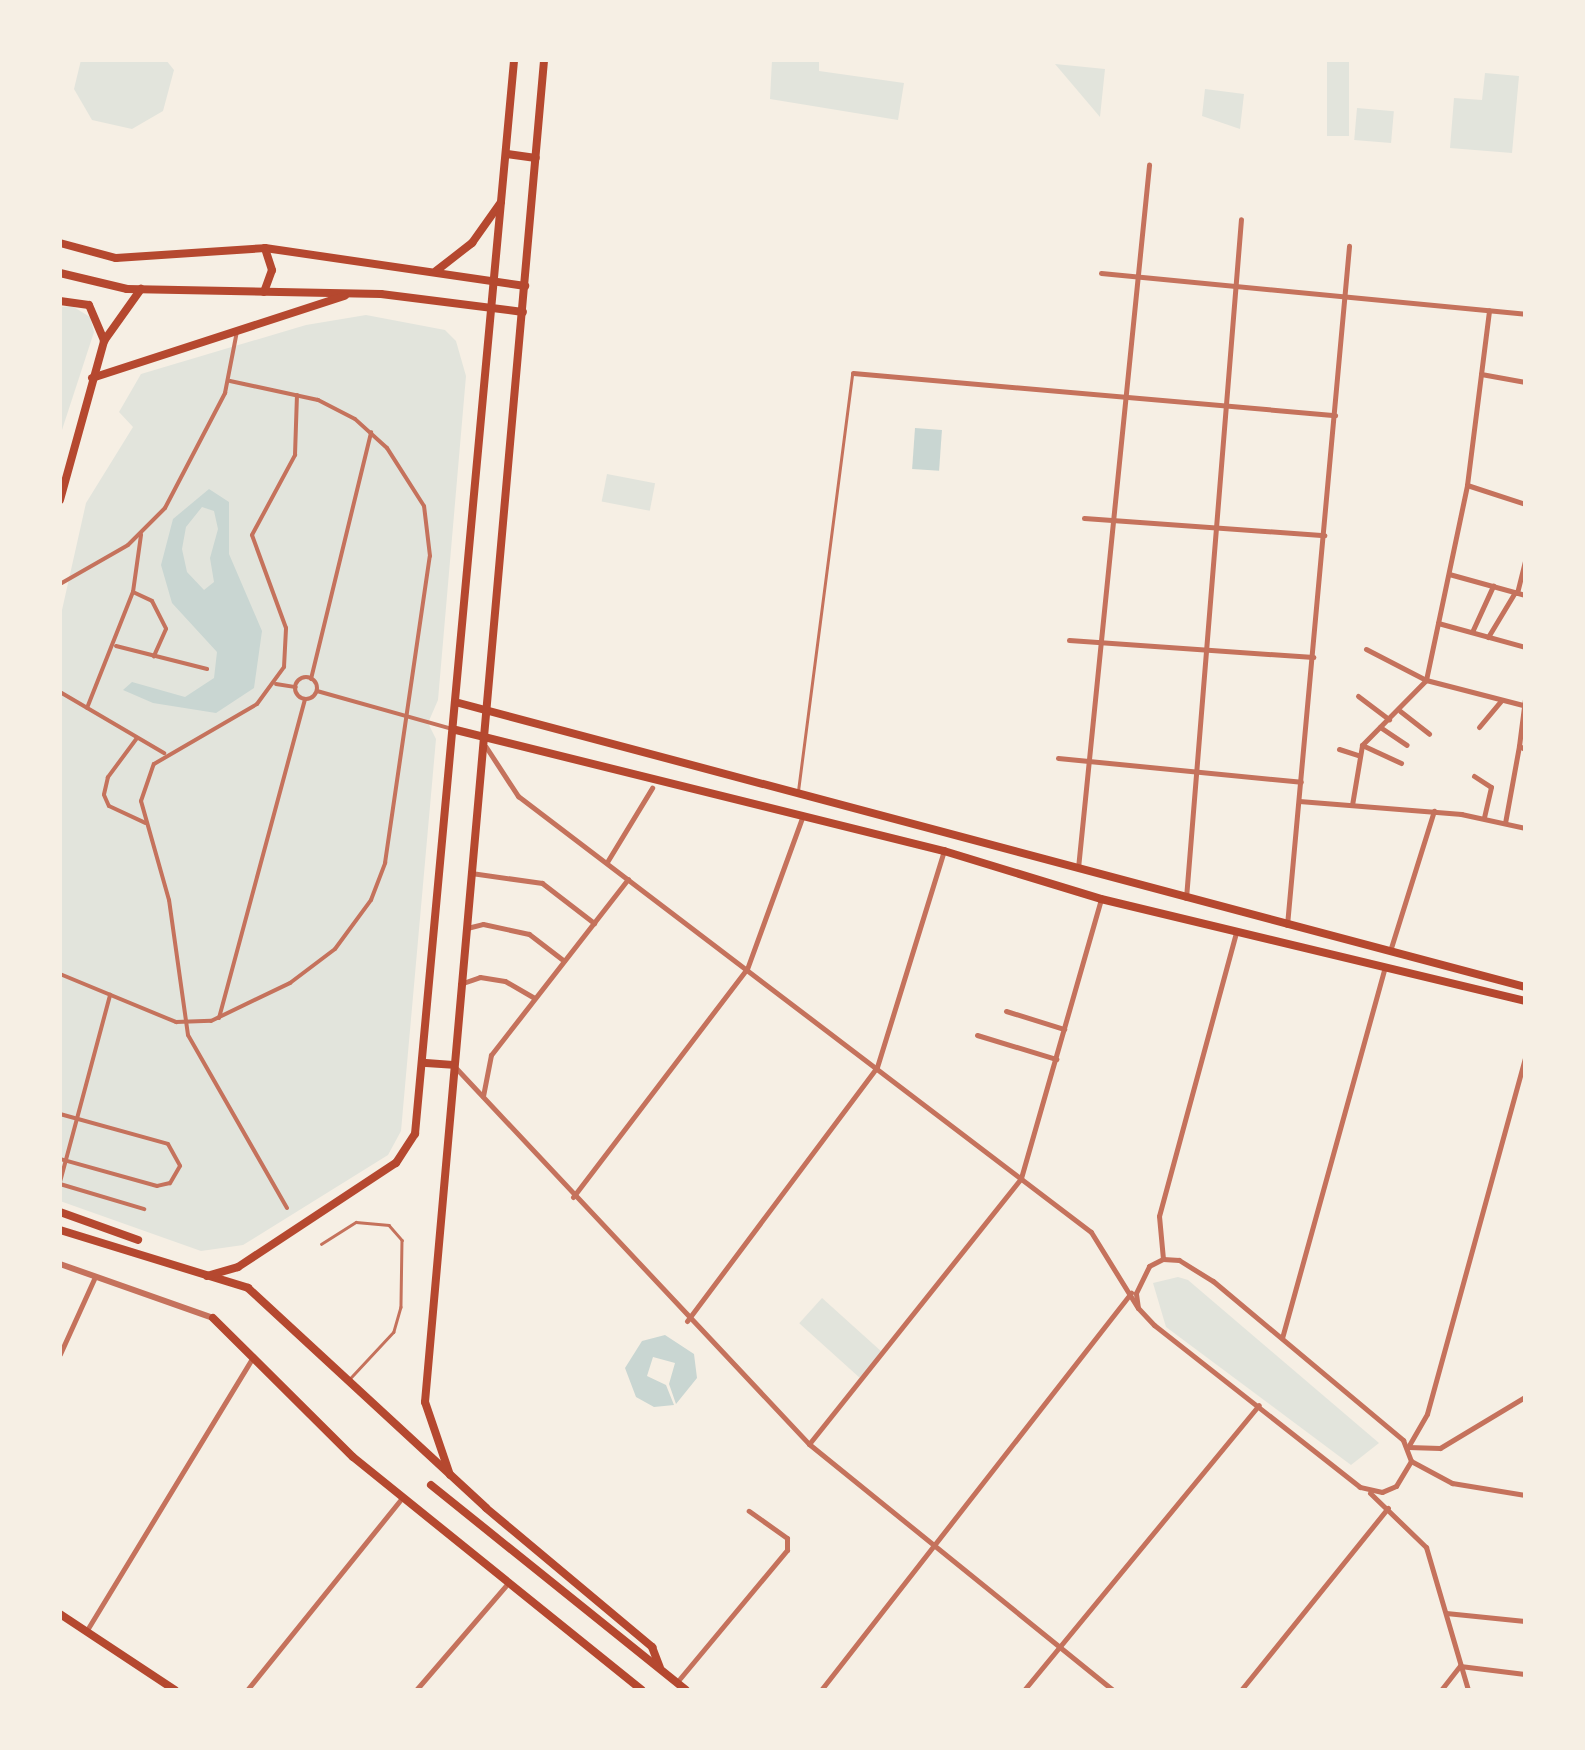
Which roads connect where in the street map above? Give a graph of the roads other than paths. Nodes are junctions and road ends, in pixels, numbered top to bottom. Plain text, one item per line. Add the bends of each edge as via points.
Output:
1 (514, 60) edge
2 (544, 60) edge
3 (507, 154) junction
4 (536, 158) junction
5 (1149, 166) dead end
6 (503, 198) junction
7 (1241, 219) dead end
8 (60, 243) edge
9 (1349, 246) dead end
10 (264, 248) junction
11 (433, 272) junction
12 (60, 273) edge
13 (1102, 273) dead end
14 (1138, 276) junction
15 (497, 282) junction
16 (1236, 284) junction
17 (525, 286) junction
18 (141, 289) junction
19 (264, 292) junction
20 (354, 293) junction
21 (1347, 293) junction
22 (60, 300) edge
23 (496, 307) junction
24 (1489, 310) junction
25 (523, 312) junction
26 (1525, 314) edge
27 (236, 331) junction
28 (104, 341) junction
29 (853, 372) joint
30 (1480, 374) junction
31 (92, 378) junction
32 (230, 381) junction
33 (1525, 382) edge
34 (297, 394) junction
35 (1126, 396) junction
36 (1226, 405) junction
37 (1335, 415) junction
38 (371, 432) junction
39 (71, 452) junction
40 (60, 455) edge
41 (1467, 484) junction
42 (60, 500) edge
43 (1525, 504) edge
44 (1084, 518) dead end
45 (1114, 520) junction
46 (1216, 528) junction
47 (141, 535) junction
48 (1324, 535) junction
49 (1525, 560) edge
50 (1449, 574) junction
51 (60, 584) edge
52 (1493, 586) junction
53 (133, 592) junction
54 (1516, 593) junction
55 (1525, 595) edge
56 (1438, 623) junction
57 (1472, 632) junction
58 (1488, 637) junction
59 (1069, 640) dead end
60 (1101, 642) junction
61 (116, 646) junction
62 (1525, 647) edge
63 (1206, 650) junction
64 (1366, 650) dead end
65 (154, 656) junction
66 (1312, 656) junction
67 (207, 670) dead end
68 (311, 679) junction
69 (1426, 680) junction
70 (276, 684) junction
71 (296, 687) junction
72 (316, 691) junction
73 (60, 692) edge
74 (1358, 696) dead end
75 (305, 699) junction
76 (1502, 700) junction
77 (1524, 702) edge
78 (459, 703) junction
79 (87, 708) junction
80 (484, 709) junction
81 (1399, 710) junction
82 (411, 718) junction
83 (1389, 719) junction
84 (1380, 727) junction
85 (1478, 728) dead end
86 (456, 730) junction
87 (1429, 734) dead end
88 (482, 735) junction
89 (137, 738) junction
90 (1362, 745) junction
91 (1407, 745) dead end
92 (1522, 747) edge
93 (1339, 749) dead end
94 (166, 755) junction
95 (1358, 755) junction
96 (1058, 758) dead end
97 (1089, 761) junction
98 (1401, 762) dead end
99 (1196, 771) junction
100 (1474, 776) dead end
101 (1301, 782) junction
102 (652, 788) dead end
103 (798, 792) junction
104 (1299, 801) junction
105 (1352, 805) junction
106 (1434, 811) junction
107 (803, 815) junction
108 (1484, 818) junction
109 (1505, 823) junction
110 (146, 824) junction
111 (1525, 828) edge
112 (944, 851) junction
113 (606, 863) junction
114 (1078, 868) junction
115 (469, 872) junction
116 (628, 880) junction
117 (1186, 898) junction
118 (1101, 899) junction
119 (594, 922) junction
120 (1287, 924) junction
121 (464, 928) junction
122 (1236, 932) junction
123 (1390, 951) junction
124 (564, 961) junction
125 (747, 969) junction
126 (1384, 970) junction
127 (60, 974) edge
128 (459, 984) junction
129 (1522, 985) edge
130 (110, 995) junction
131 (535, 998) junction
132 (1525, 1001) edge
133 (1006, 1011) dead end
134 (219, 1018) junction
135 (185, 1024) junction
136 (1064, 1029) junction
137 (977, 1036) dead end
138 (1525, 1058) edge
139 (1056, 1059) junction
140 (426, 1064) junction
141 (453, 1065) junction
142 (877, 1068) junction
143 (484, 1099) junction
144 (60, 1114) edge
145 (76, 1119) junction
146 (63, 1160) edge
147 (1021, 1178) junction
148 (60, 1182) edge
149 (573, 1197) junction
150 (287, 1208) dead end
151 (144, 1209) dead end
152 (60, 1212) edge
153 (60, 1230) edge
154 (138, 1240) dead end
155 (321, 1244) dead end
156 (1163, 1259) junction
157 (60, 1264) edge
158 (207, 1276) junction
159 (95, 1277) junction
160 (1131, 1292) junction
161 (1138, 1308) junction
162 (214, 1318) joint
163 (687, 1321) junction
164 (1282, 1338) junction
165 (60, 1354) edge
166 (252, 1360) junction
167 (347, 1382) junction
168 (1525, 1397) edge
169 (1259, 1405) junction
170 (809, 1444) junction
171 (1408, 1448) junction
172 (1411, 1461) junction
173 (450, 1475) junction
174 (431, 1485) dead end
175 (1368, 1491) junction
176 (1525, 1496) edge
177 (402, 1498) junction
178 (1388, 1508) junction
179 (749, 1511) dead end
180 (936, 1543) junction
181 (509, 1582) junction
182 (1446, 1613) junction
183 (60, 1614) edge
184 (1525, 1621) edge
185 (87, 1631) junction
186 (1060, 1647) junction
187 (1460, 1666) junction
188 (660, 1668) junction
189 (1525, 1674) edge
190 (677, 1682) junction
191 (175, 1690) edge
192 (246, 1690) edge
193 (416, 1690) edge
194 (642, 1690) edge
195 (686, 1690) edge
196 (822, 1690) edge
197 (1024, 1690) edge
198 (1114, 1690) edge
199 (1240, 1690) edge
200 (1441, 1690) edge
201 (1468, 1690) edge

1 - 3 main road
2 - 4 main road
3 - 4 main road
3 - 6 main road
4 - 17 main road
5 - 14 street
6 - 11 main road via 472,243
6 - 15 main road
7 - 16 street
8 - 10 main road via 116,258
9 - 21 street
10 - 11 main road
10 - 19 main road via 272,270
11 - 15 main road
12 - 18 main road
13 - 14 street
14 - 16 street
14 - 35 street
15 - 17 main road
15 - 23 main road
16 - 21 street
16 - 36 street
17 - 25 main road
18 - 19 main road
18 - 28 main road
19 - 20 main road
20 - 23 main road
20 - 27 main road
21 - 24 street
21 - 37 street
22 - 28 main road via 89,305
23 - 25 main road
23 - 78 main road
24 - 26 street
24 - 30 street
25 - 80 main road
27 - 31 main road
27 - 32 street
28 - 31 main road
29 - 35 street
29 - 103 lane
30 - 33 street
30 - 41 street
31 - 39 main road
32 - 34 street
32 - 47 street via 175,493
34 - 38 street via 337,408
34 - 70 street via 295,455 252,534 286,628 288,648
35 - 36 street
35 - 45 street
36 - 37 street
36 - 46 street
37 - 48 street
38 - 68 street
38 - 82 street via 408,477 428,523
39 - 40 main road
39 - 42 main road
41 - 43 street
41 - 50 street
44 - 45 street
45 - 46 street
45 - 60 street
46 - 48 street
46 - 63 street
47 - 51 street
47 - 53 street
48 - 66 street
49 - 54 street
50 - 52 street
50 - 56 street
52 - 54 street
52 - 57 street
53 - 61 street
53 - 65 street via 152,601 166,629
54 - 55 street
54 - 58 street
56 - 57 street
56 - 69 street
57 - 58 street
58 - 62 street
59 - 60 street
60 - 63 street
60 - 97 street
61 - 65 street
61 - 79 street
63 - 66 street
63 - 99 street
64 - 69 street
65 - 67 street
66 - 101 street
68 - 71 street
68 - 72 street
69 - 76 street
69 - 81 street
70 - 71 street
70 - 94 street via 240,716
71 - 75 street
72 - 75 street
72 - 82 street
73 - 79 street
74 - 83 street
75 - 134 street
76 - 77 street
76 - 85 street
77 - 92 street
78 - 80 main road
78 - 86 main road
79 - 89 street
80 - 88 main road
80 - 103 main road
81 - 83 street
81 - 87 street
82 - 86 street
82 - 134 street via 385,863 361,918 312,969
83 - 84 street
84 - 90 street
84 - 91 street
86 - 88 main road
86 - 140 main road
88 - 107 main road
88 - 113 street via 510,788
88 - 115 main road
89 - 94 street
89 - 110 street via 108,777 104,795 109,806
90 - 95 street
90 - 98 street
92 - 109 street
93 - 95 street
94 - 110 street via 142,788
95 - 105 street
96 - 97 street
97 - 99 street
97 - 114 street
99 - 101 street
99 - 117 street
100 - 108 street via 1490,787
101 - 104 street
102 - 113 street
103 - 114 main road
104 - 105 street
104 - 120 street
105 - 106 street
106 - 108 street
106 - 123 street
107 - 112 main road
107 - 125 street
108 - 109 street
109 - 111 street
110 - 135 street via 172,916
112 - 118 main road
112 - 142 street
113 - 116 street
114 - 117 main road
115 - 119 street via 542,883
115 - 121 main road
116 - 119 street
116 - 125 street
117 - 120 main road
118 - 122 main road
118 - 136 street
119 - 124 street
120 - 123 main road
121 - 124 street via 507,927 541,941
121 - 128 main road
122 - 126 main road
122 - 156 street via 1159,1216
123 - 129 main road
124 - 131 street
125 - 142 street
125 - 149 street
126 - 132 main road
126 - 164 street
127 - 130 street
128 - 131 street via 480,977 506,981
128 - 141 main road
130 - 135 street
130 - 145 street
131 - 143 street via 485,1066
133 - 136 street
134 - 135 street
135 - 150 street
136 - 139 street
137 - 139 street
138 - 171 street via 1427,1414
139 - 147 street
140 - 141 main road
140 - 158 main road via 415,1134 402,1157 238,1267
141 - 143 street
141 - 173 main road via 426,1402
142 - 147 street
142 - 163 street
143 - 149 street
144 - 145 street
145 - 146 street
145 - 146 street via 168,1144 180,1166 170,1183 157,1186
146 - 148 street
147 - 160 street via 1091,1232
147 - 170 street
148 - 151 street
149 - 163 street
152 - 154 main road
153 - 158 main road
155 - 167 lane via 356,1222 398,1230 402,1284 394,1332
156 - 161 street via 1140,1278
156 - 164 street via 1193,1266
157 - 159 street
158 - 167 main road via 248,1288
159 - 162 street
159 - 165 street
160 - 161 street
160 - 180 street
161 - 169 street
162 - 166 main road
163 - 170 street
164 - 171 street
166 - 177 main road
166 - 185 street
167 - 173 main road
168 - 171 street via 1454,1442
169 - 175 street
169 - 186 street
170 - 180 street
171 - 172 street
172 - 175 street via 1396,1486
172 - 176 street via 1452,1483
173 - 188 main road via 652,1647
174 - 188 main road
175 - 178 street
177 - 181 main road
177 - 192 street
178 - 182 street via 1426,1547
178 - 199 street
179 - 190 street via 787,1538 787,1550
180 - 186 street
180 - 196 street
181 - 193 street
181 - 194 main road
182 - 184 street
182 - 187 street
183 - 185 main road
185 - 191 main road
186 - 197 street
186 - 198 street
187 - 189 street
187 - 200 street
187 - 201 street
188 - 190 main road
190 - 195 main road

